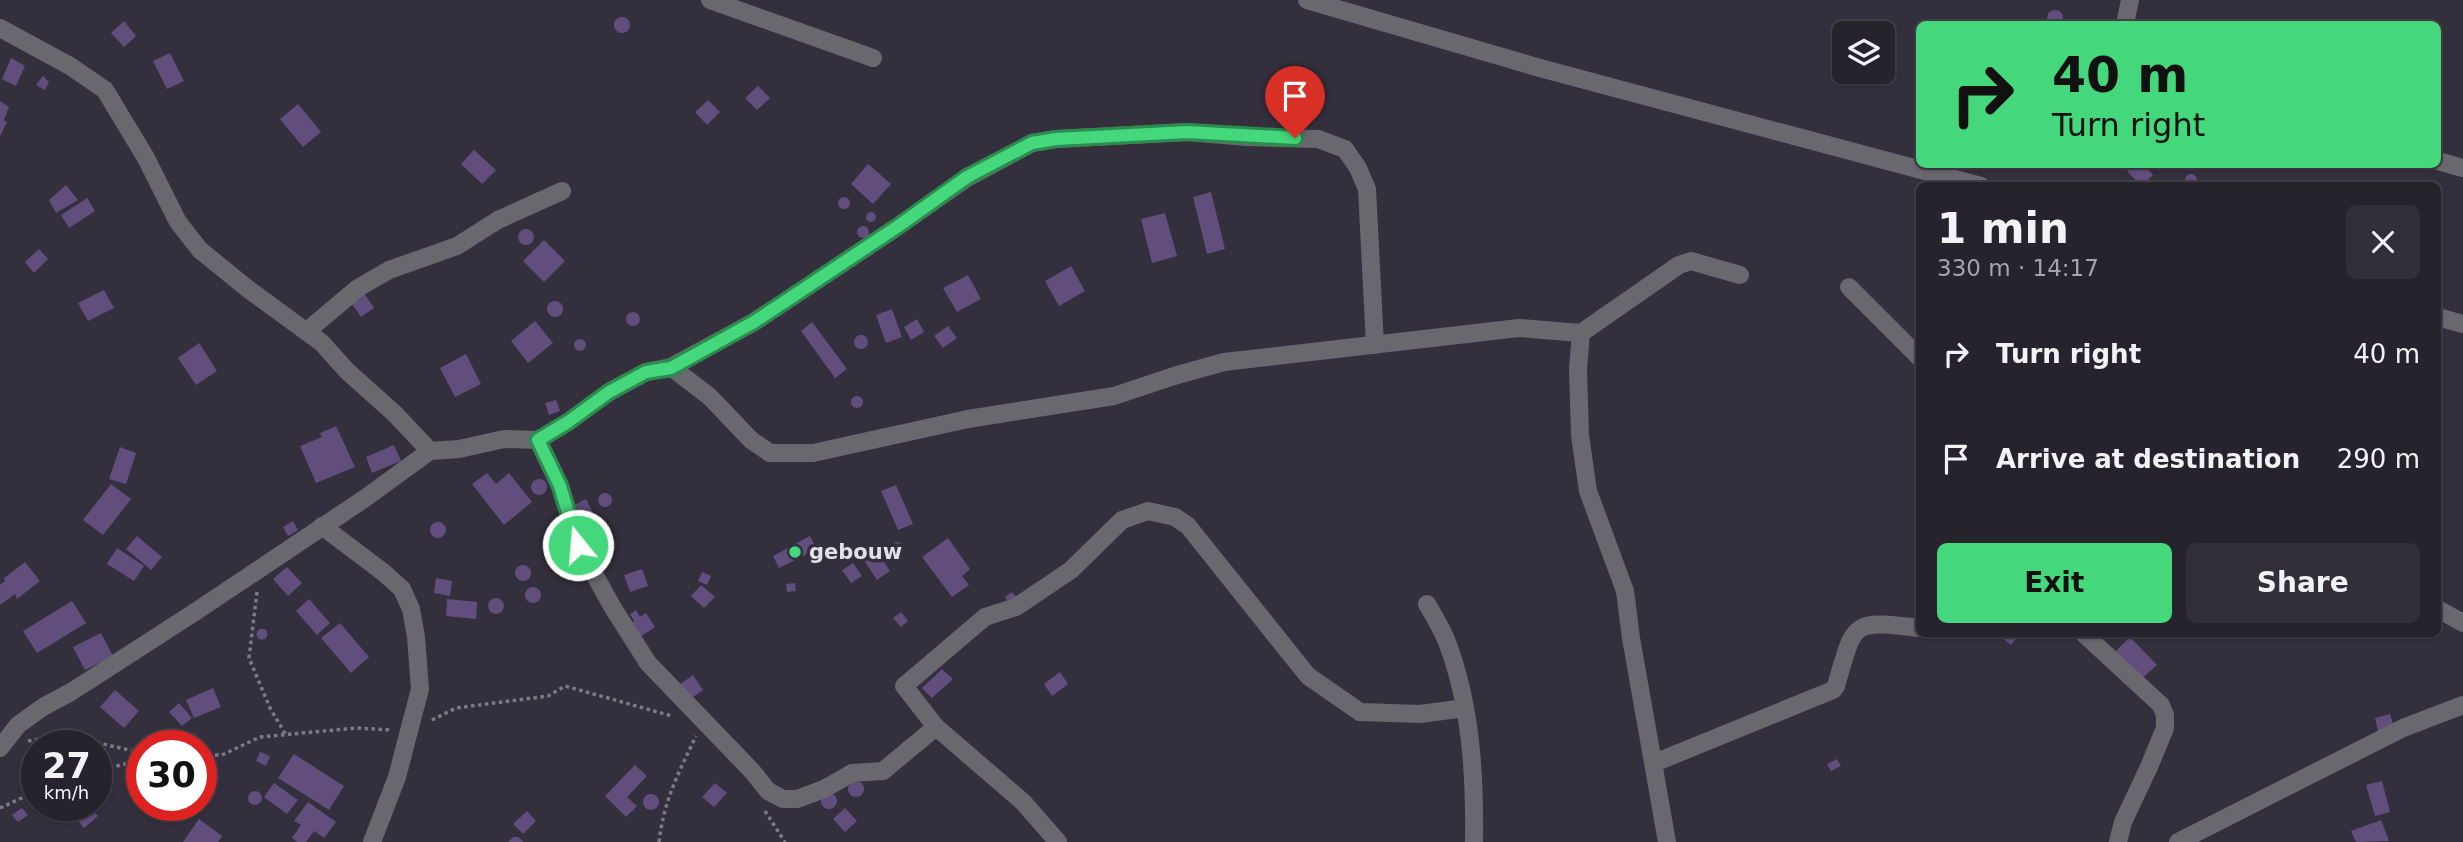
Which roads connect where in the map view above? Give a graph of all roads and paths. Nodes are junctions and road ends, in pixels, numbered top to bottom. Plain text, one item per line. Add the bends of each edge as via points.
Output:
1 (710, 0) edge
2 (1307, 0) edge
3 (2130, 0) edge
4 (2126, 21) edge
5 (0, 28) edge
6 (873, 58) dead end
7 (2441, 162) edge
8 (2463, 168) edge
9 (1966, 182) edge
10 (562, 191) dead end
11 (1740, 275) dead end
12 (1849, 287) dead end
13 (2441, 318) edge
14 (2463, 324) edge
15 (307, 331) junction
16 (1581, 333) junction
17 (1375, 345) junction
18 (1916, 354) edge
19 (671, 368) junction
20 (538, 440) junction
21 (430, 451) junction
22 (322, 526) junction
23 (258, 569) junction
24 (1427, 604) dead end
25 (2441, 611) edge
26 (2463, 623) edge
27 (1916, 628) edge
28 (2087, 637) edge
29 (2463, 705) edge
30 (1465, 708) junction
31 (699, 718) junction
32 (936, 727) junction
33 (410, 731) junction
34 (286, 735) junction
35 (0, 748) edge
36 (217, 755) edge
37 (1654, 763) junction
38 (21, 798) edge
39 (0, 808) edge
40 (372, 842) edge
41 (659, 842) edge
42 (1058, 842) edge
43 (1474, 842) edge
44 (1667, 842) edge
45 (2118, 842) edge
46 (2178, 842) edge

1 - 6 street
2 - 9 street
3 - 4 street
5 - 15 street via 105,90 178,222 200,250
7 - 8 street
10 - 15 street via 498,220 457,246 389,270 358,288
11 - 16 street via 1691,261 1679,265
12 - 18 street
13 - 14 street
15 - 21 street
16 - 17 street via 1519,328
16 - 37 street via 1580,422 1588,491 1625,590
17 - 19 street via 1224,362 1114,396 795,454 770,453 751,440 710,397
17 - 19 street via 1367,189 1345,149 1318,139 1187,132 1032,143 967,177 754,322
19 - 20 street via 646,372 609,392
20 - 21 street via 504,439
20 - 31 street via 560,486 578,545 613,608 648,663
21 - 22 street
22 - 23 street
22 - 33 street via 402,589 411,609 420,689
23 - 34 path via 249,658
23 - 35 street via 43,707 18,725
24 - 30 street via 1447,642
25 - 26 street
27 - 37 street via 1870,624 1860,628 1852,635 1833,690
28 - 45 street via 2161,705 2165,715 2165,729
29 - 46 street via 2403,728
30 - 32 street via 1420,714 1360,712 1308,676 1188,526 1175,517 1148,511 1122,520 1070,570 1034,596 985,617 904,686
30 - 43 street
31 - 32 street via 768,791 783,799 824,789 852,773 883,771
31 - 33 path via 674,717 565,686 548,696 456,708
31 - 41 path via 663,812
32 - 42 street via 1023,802
33 - 34 path via 356,728
33 - 40 street
34 - 36 path via 260,737
37 - 44 street
38 - 39 path

